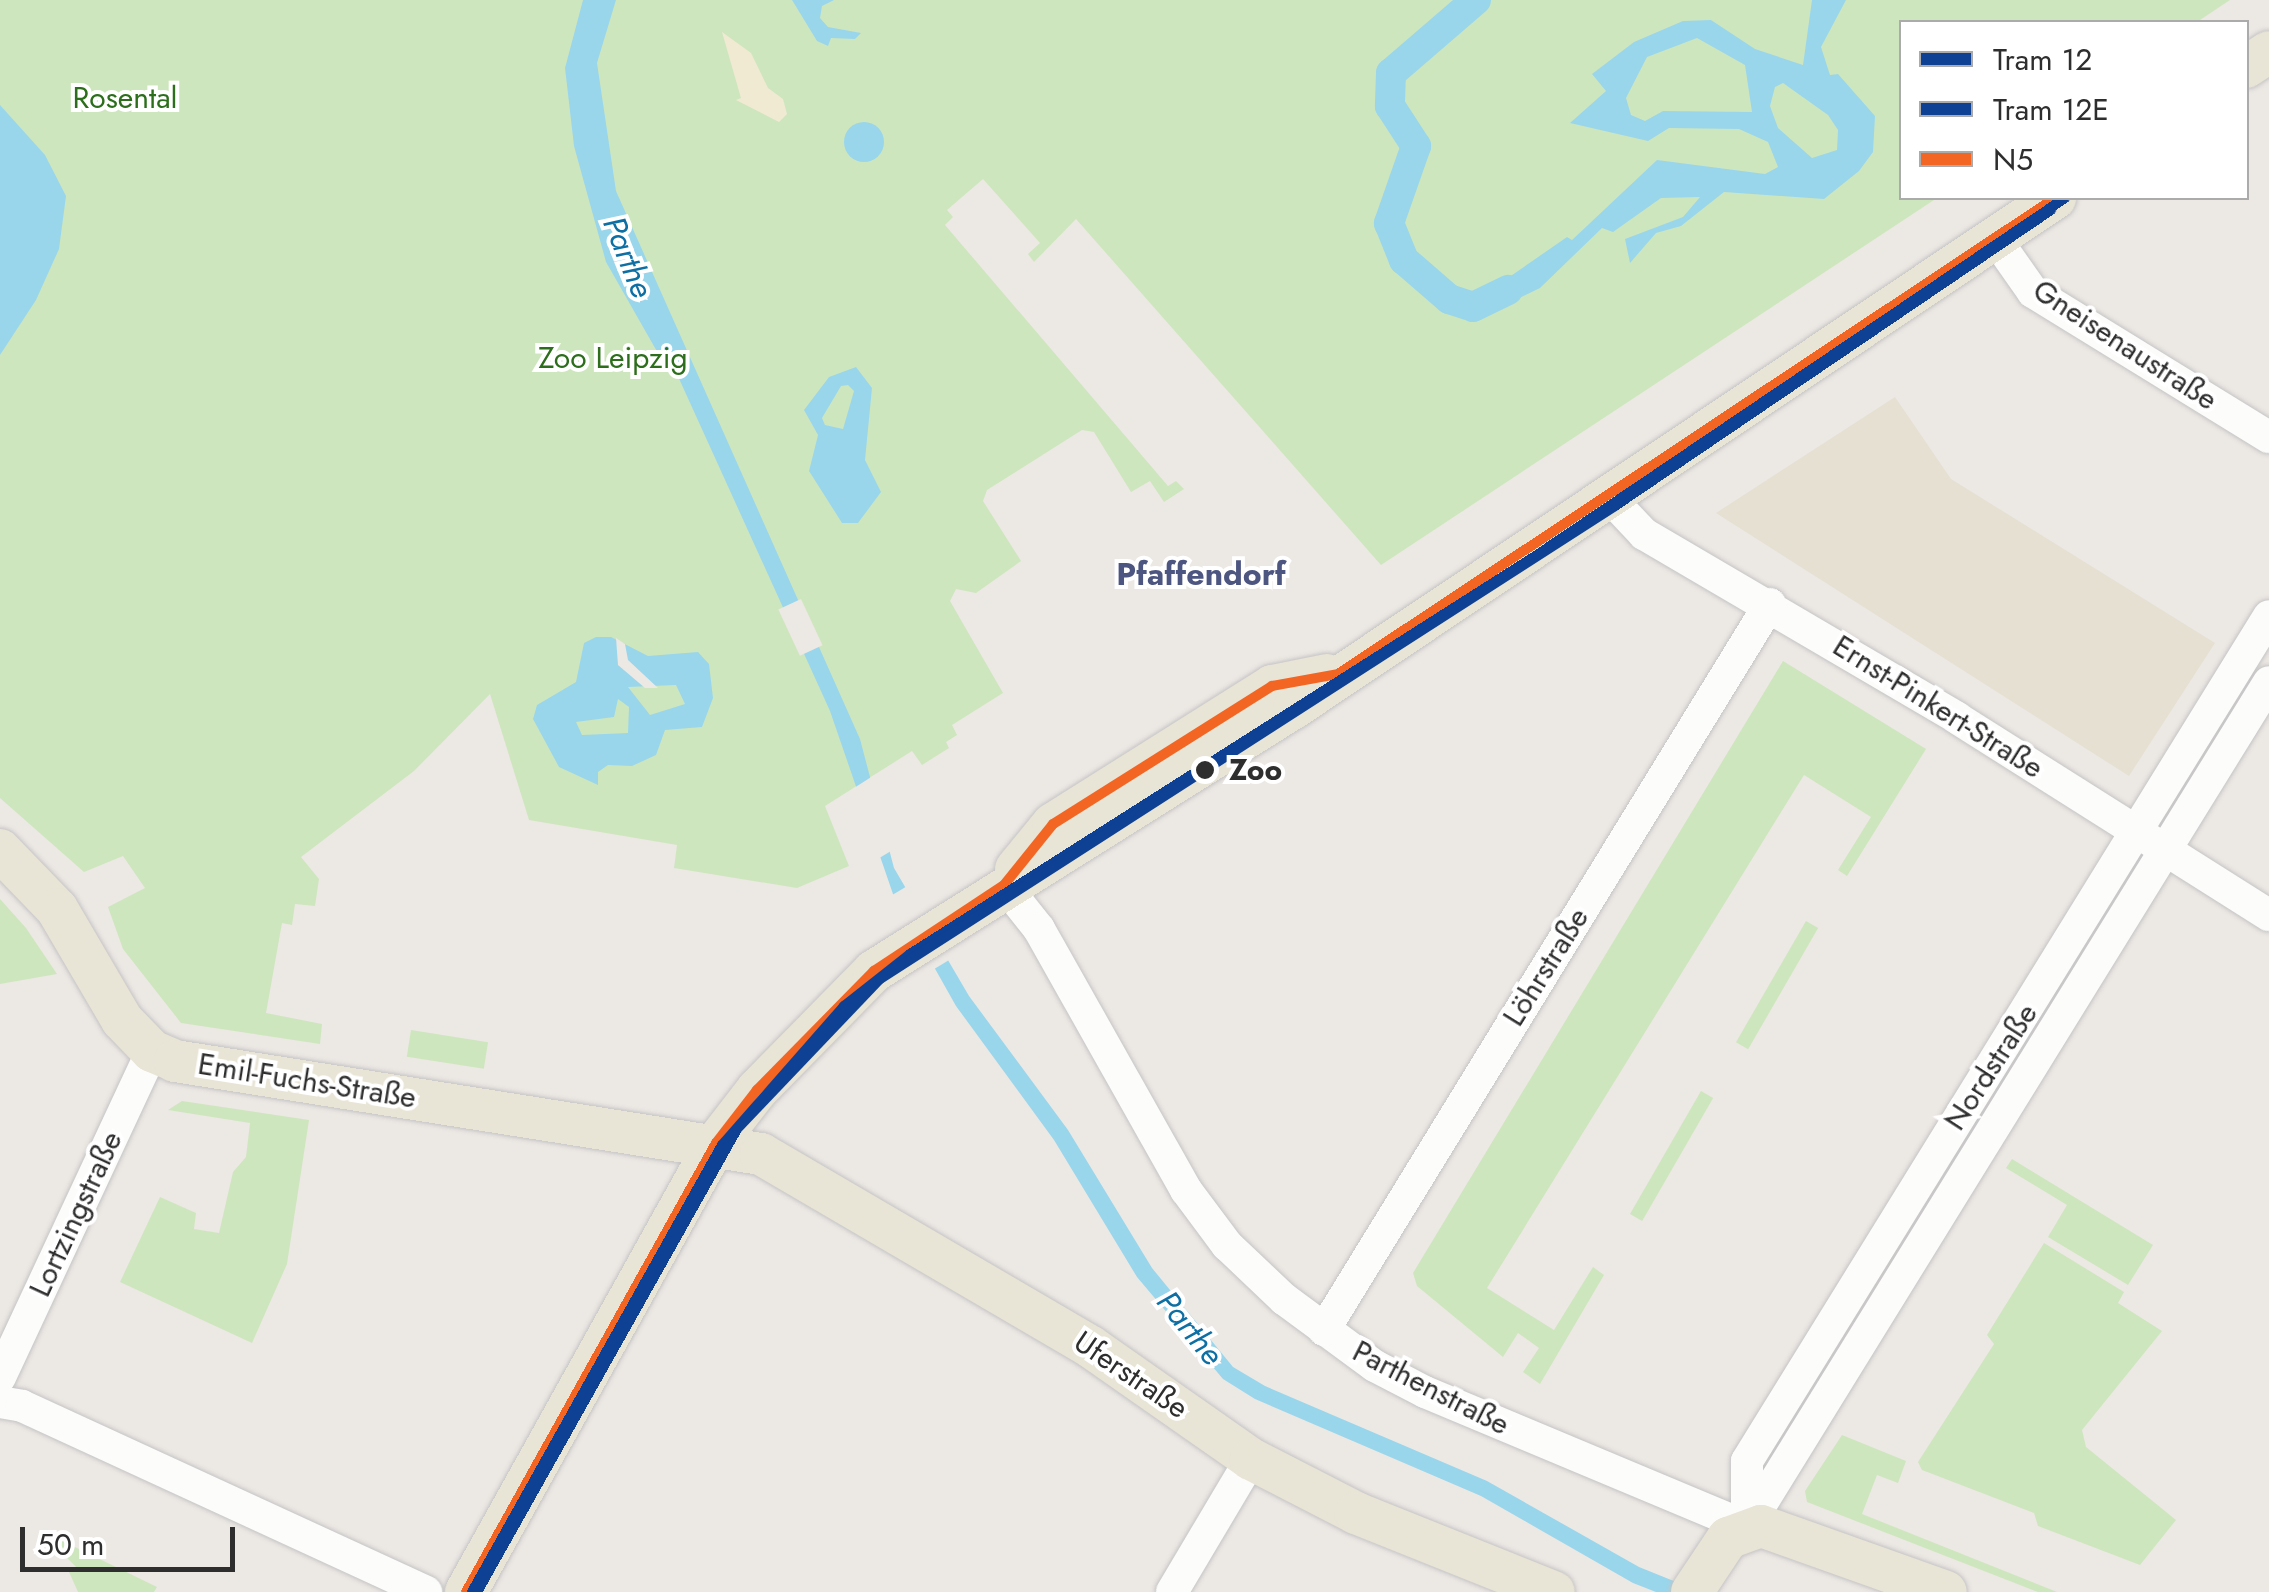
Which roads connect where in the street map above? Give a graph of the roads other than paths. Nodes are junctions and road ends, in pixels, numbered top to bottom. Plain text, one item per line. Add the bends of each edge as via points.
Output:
1 (2052, 200) edge
2 (1995, 238) junction
3 (2269, 437) edge
4 (1610, 498) junction
5 (1770, 604) junction
6 (2269, 616) edge
7 (2269, 682) edge
8 (2137, 832) junction
9 (0, 850) edge
10 (2165, 850) junction
11 (989, 894) junction
12 (2269, 915) edge
13 (152, 1051) junction
14 (716, 1143) junction
15 (1324, 1330) junction
16 (0, 1378) edge
17 (0, 1402) edge
18 (1251, 1459) junction
19 (1734, 1537) junction
20 (426, 1592) edge
21 (466, 1592) edge
22 (1172, 1592) edge
23 (1554, 1592) edge
24 (1692, 1592) edge
25 (1946, 1592) edge

1 - 2 main road
2 - 3 street, Gneisenaustraße via 2033,292
2 - 4 main road
4 - 5 street, Ernst-Pinkert-Straße via 1644,534
4 - 11 main road via 1071,850
5 - 8 street, Ernst-Pinkert-Straße
5 - 15 street, Löhrstraße
6 - 8 street, Nordstraße
7 - 10 street, Nordstraße
8 - 10 street, Ernst-Pinkert-Straße
8 - 19 street, Nordstraße via 1747,1460
9 - 13 main road via 57,908 122,1020
10 - 12 street, Ernst-Pinkert-Straße
10 - 19 street, Nordstraße
11 - 14 main road via 840,1001
11 - 15 street, Parthenstraße via 1039,929 1142,1119 1206,1220
13 - 14 main road, Emil-Fuchs-Straße via 175,1061
13 - 16 street, Lortzingstraße
14 - 18 main road, Uferstraße via 761,1154 890,1226 1128,1370
14 - 21 main road
15 - 19 street, Parthenstraße via 1375,1366
17 - 20 street via 22,1406
18 - 22 street
18 - 23 main road, Uferstraße via 1356,1513
19 - 24 main road, Nordstraße
19 - 25 main road, Parthenstraße via 1778,1530

